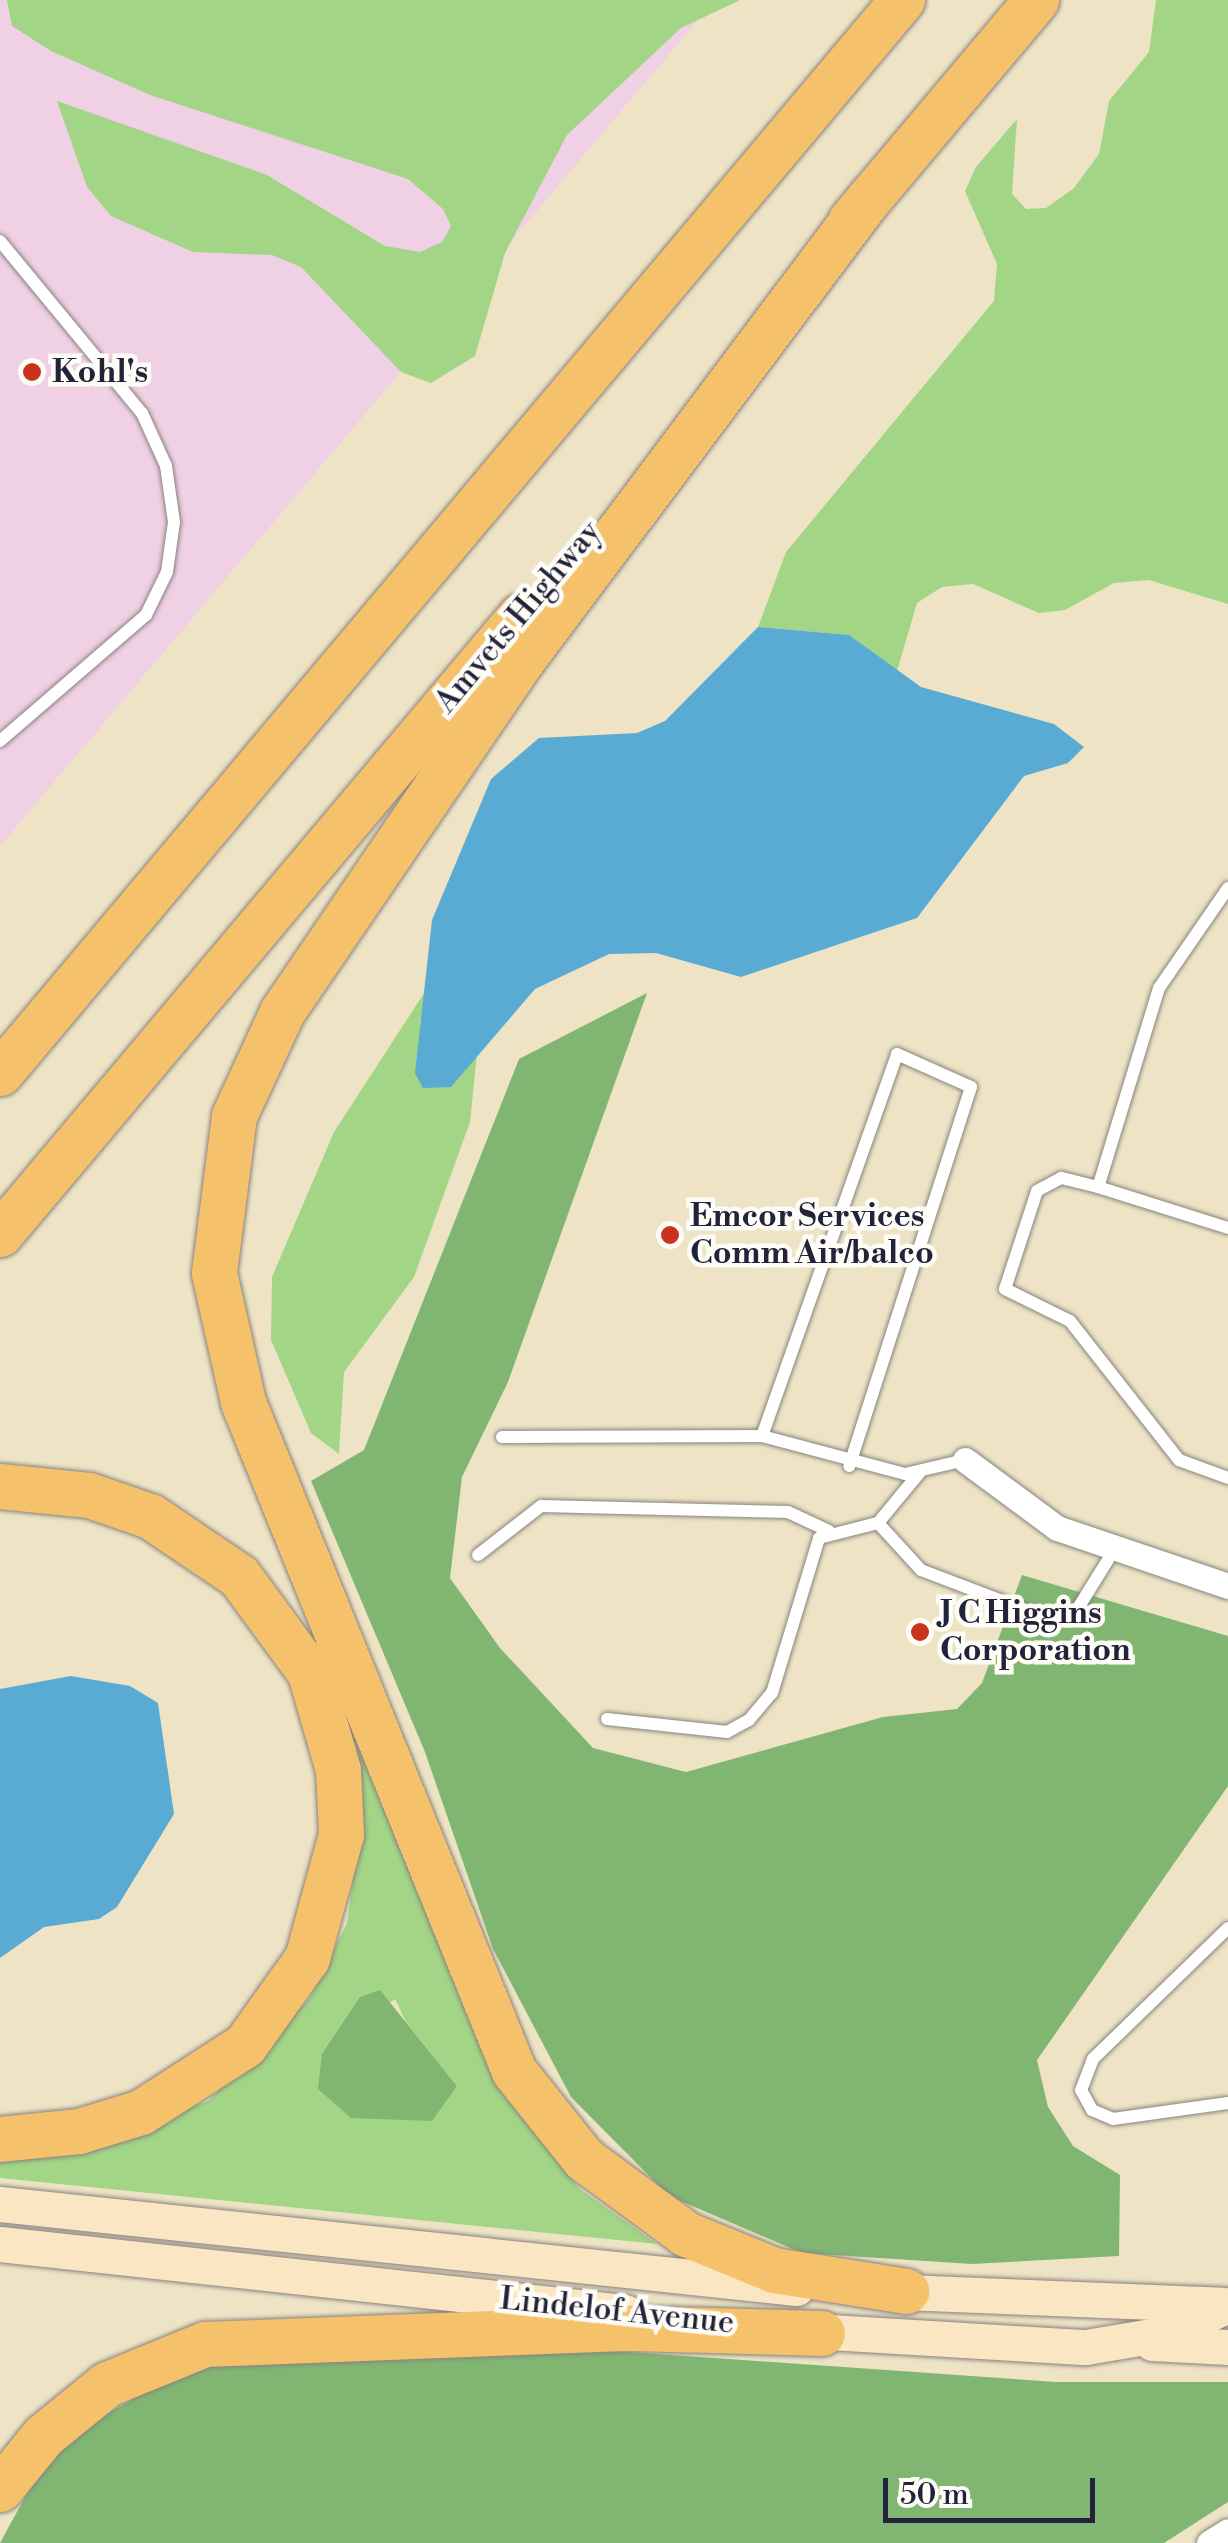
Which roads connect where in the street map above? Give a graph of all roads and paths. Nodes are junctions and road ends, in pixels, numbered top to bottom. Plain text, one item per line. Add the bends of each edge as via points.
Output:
1 (902, 0) edge
2 (1036, 0) edge
3 (869, 198) junction
4 (0, 240) edge
5 (0, 741) edge
6 (177, 862) junction
7 (1228, 888) edge
8 (0, 1050) edge
9 (0, 1072) edge
10 (1098, 1186) junction
11 (1228, 1228) edge
12 (0, 1234) edge
13 (762, 1436) junction
14 (502, 1438) dead end
15 (965, 1460) joint
16 (849, 1466) junction
17 (920, 1472) junction
18 (1228, 1478) edge
19 (0, 1486) edge
20 (878, 1523) junction
21 (829, 1532) junction
22 (1114, 1550) junction
23 (478, 1555) dead end
24 (1228, 1586) edge
25 (606, 1719) dead end
26 (1228, 1928) edge
27 (1228, 2104) edge
28 (0, 2139) edge
29 (0, 2204) edge
30 (0, 2244) edge
31 (906, 2291) junction
32 (1228, 2305) edge
33 (822, 2333) junction
34 (1086, 2347) junction
35 (1228, 2347) edge
36 (0, 2489) edge
37 (1228, 2532) edge
38 (1209, 2543) edge

1 - 6 highway
2 - 3 highway, Amvets Highway
3 - 12 highway, Amvets Highway
3 - 31 highway via 511,675 282,1012 234,1116 214,1273 242,1402 514,2071 584,2159 686,2234 797,2276
4 - 5 lane via 142,413 166,466 174,522 167,572 146,615
6 - 8 highway
6 - 9 highway
7 - 10 lane via 1160,988
10 - 11 lane
10 - 18 lane via 1061,1178 1036,1191 1005,1289 1070,1321 1179,1460
13 - 14 lane
13 - 16 lane
13 - 16 lane via 897,1054 971,1087
15 - 17 lane
15 - 22 street via 1057,1528
16 - 17 lane
17 - 20 lane
19 - 28 highway via 90,1495 150,1516 239,1576 310,1673 338,1770 341,1834 308,1958 245,2044 141,2112 79,2131
20 - 21 lane
20 - 22 lane via 921,1570 1049,1619 1075,1613
21 - 23 lane via 788,1512 541,1506
21 - 25 lane via 814,1548 772,1693 748,1720 728,1732
22 - 24 street
26 - 27 lane via 1094,2059 1081,2090 1092,2110 1113,2119
29 - 31 main road, Lindelof Avenue via 720,2282
30 - 33 main road, Lindelof Avenue
31 - 32 main road, Lindelof Avenue
32 - 34 main road, Lindelof Avenue via 1170,2332
33 - 34 main road, Lindelof Avenue
33 - 36 highway via 630,2328 206,2344 96,2392
34 - 35 main road
37 - 38 street

